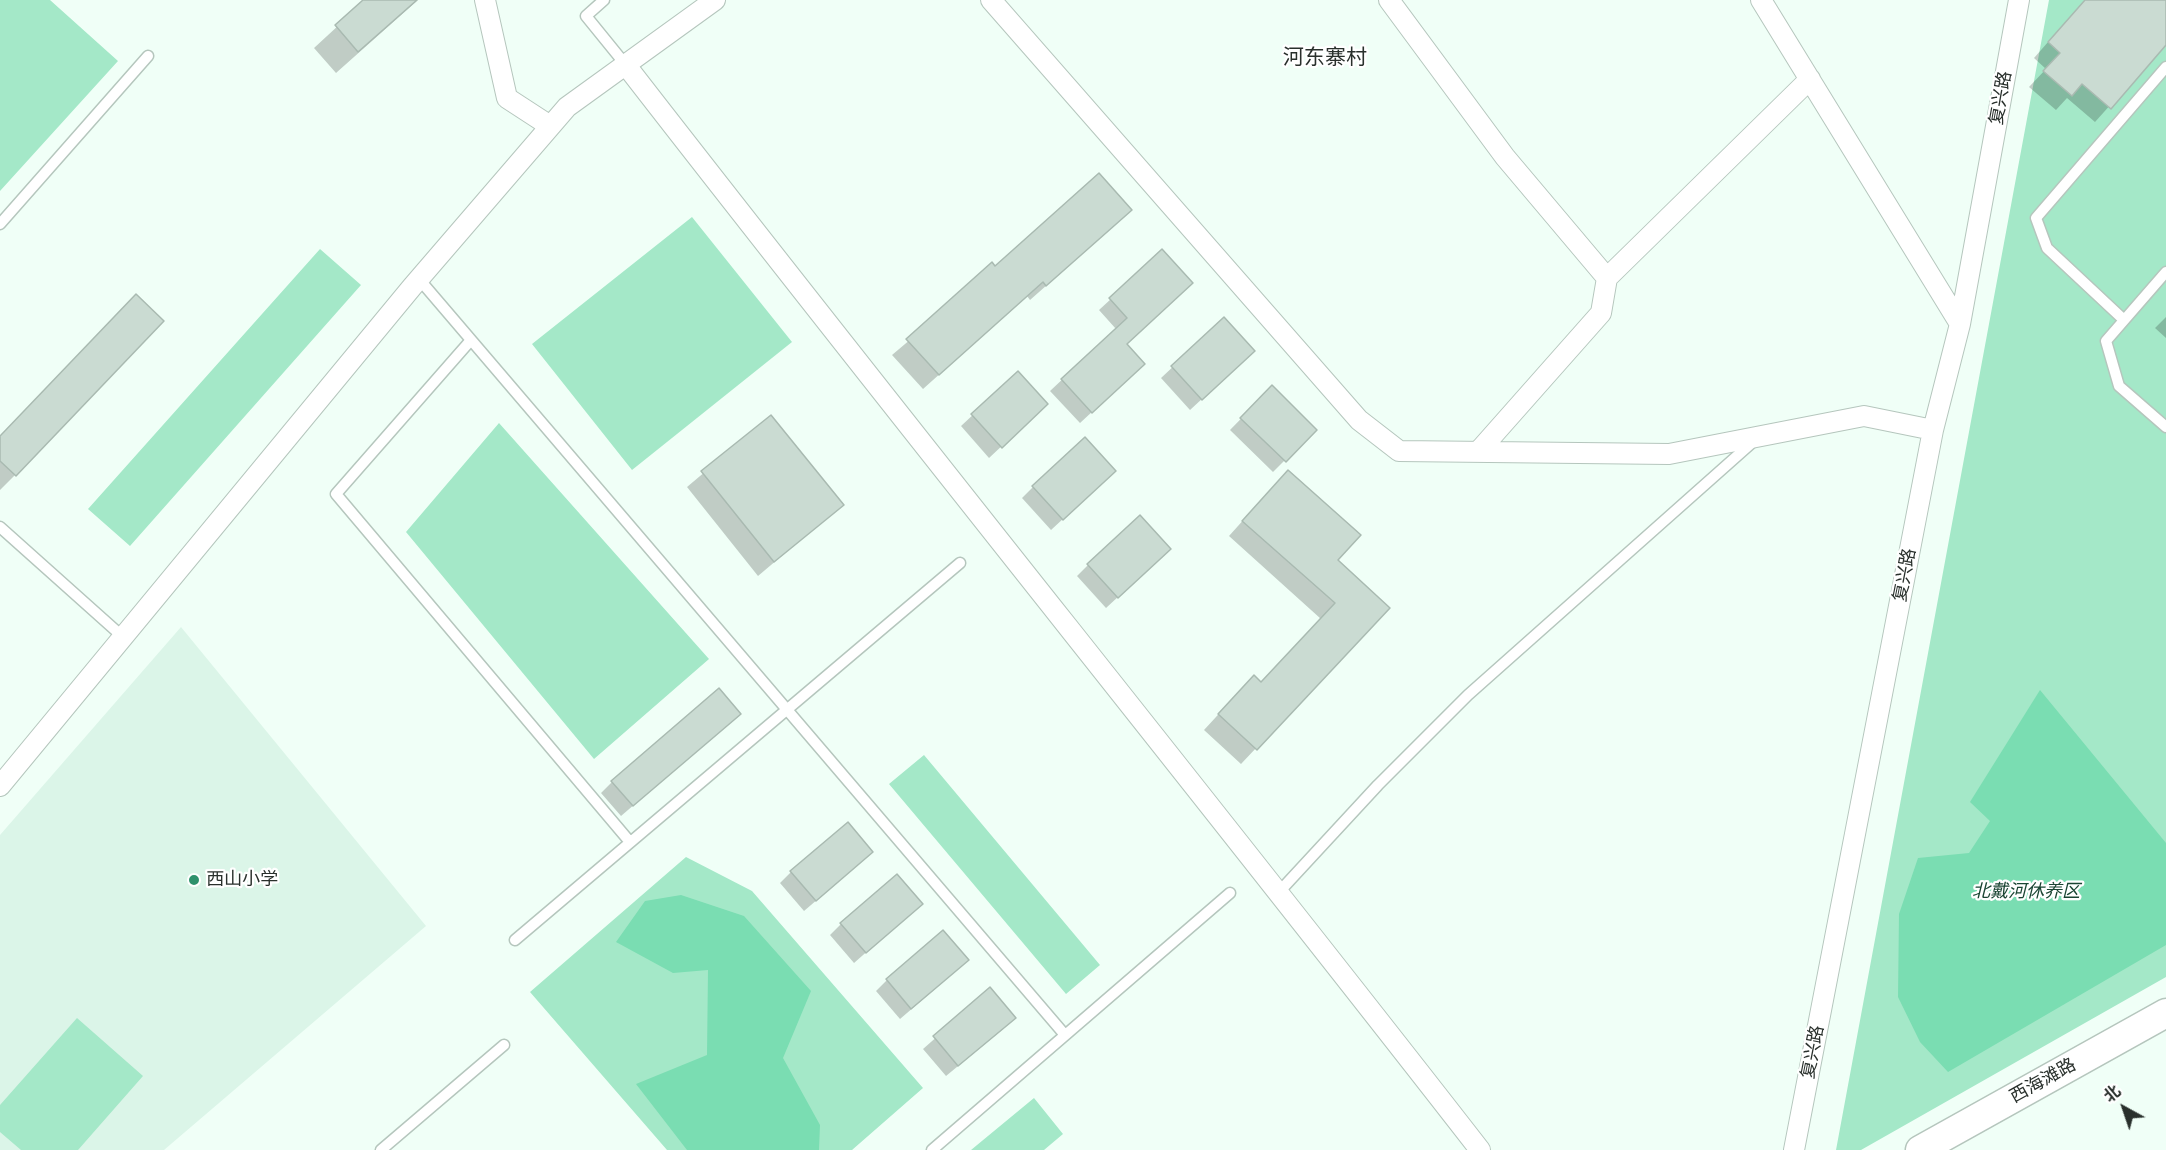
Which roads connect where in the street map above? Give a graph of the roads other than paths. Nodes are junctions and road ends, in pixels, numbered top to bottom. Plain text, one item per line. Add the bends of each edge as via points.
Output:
1 (485, 0) edge
2 (604, 0) edge
3 (715, 0) edge
4 (992, 0) edge
5 (1389, 0) edge
6 (1761, 0) edge
7 (2019, 0) edge
8 (148, 56) dead end
9 (625, 64) junction
10 (2166, 67) edge
11 (1810, 79) junction
12 (550, 126) junction
13 (0, 224) edge
14 (2166, 272) edge
15 (1607, 278) junction
16 (419, 279) junction
17 (2124, 320) junction
18 (1960, 324) junction
19 (471, 340) junction
20 (2166, 427) edge
21 (1934, 430) junction
22 (1758, 437) junction
23 (1478, 452) junction
24 (0, 527) edge
25 (960, 563) dead end
26 (123, 637) junction
27 (787, 710) junction
28 (0, 786) edge
29 (630, 842) junction
30 (1279, 892) junction
31 (1230, 893) dead end
32 (515, 940) dead end
33 (2166, 1013) edge
34 (1065, 1035) junction
35 (504, 1045) dead end
36 (382, 1150) edge
37 (932, 1150) edge
38 (1480, 1150) edge
39 (1794, 1150) edge
40 (1920, 1150) edge

1 - 12 street via 507,98
2 - 9 lane via 586,16
3 - 9 street
4 - 23 street via 1359,420 1399,451
5 - 15 street via 1505,157
6 - 11 street
7 - 18 street, 复兴路
8 - 13 lane
9 - 12 street via 567,107
9 - 30 street via 865,374
10 - 17 lane via 2036,218 2047,248
11 - 15 street
11 - 18 street
12 - 16 street
14 - 17 lane
15 - 23 street via 1601,313
16 - 19 lane
16 - 26 street
17 - 20 lane via 2106,341 2119,386
18 - 21 street, 复兴路
19 - 27 lane
19 - 29 lane via 336,494
21 - 22 street via 1864,416
21 - 39 street, 复兴路
22 - 23 street via 1669,454
22 - 30 lane via 1468,696 1378,785
24 - 26 lane
25 - 27 lane
26 - 28 street
27 - 29 lane
27 - 34 lane
29 - 32 lane
30 - 38 street
31 - 34 lane
33 - 40 main road, 西海滩路
34 - 37 lane
35 - 36 lane

